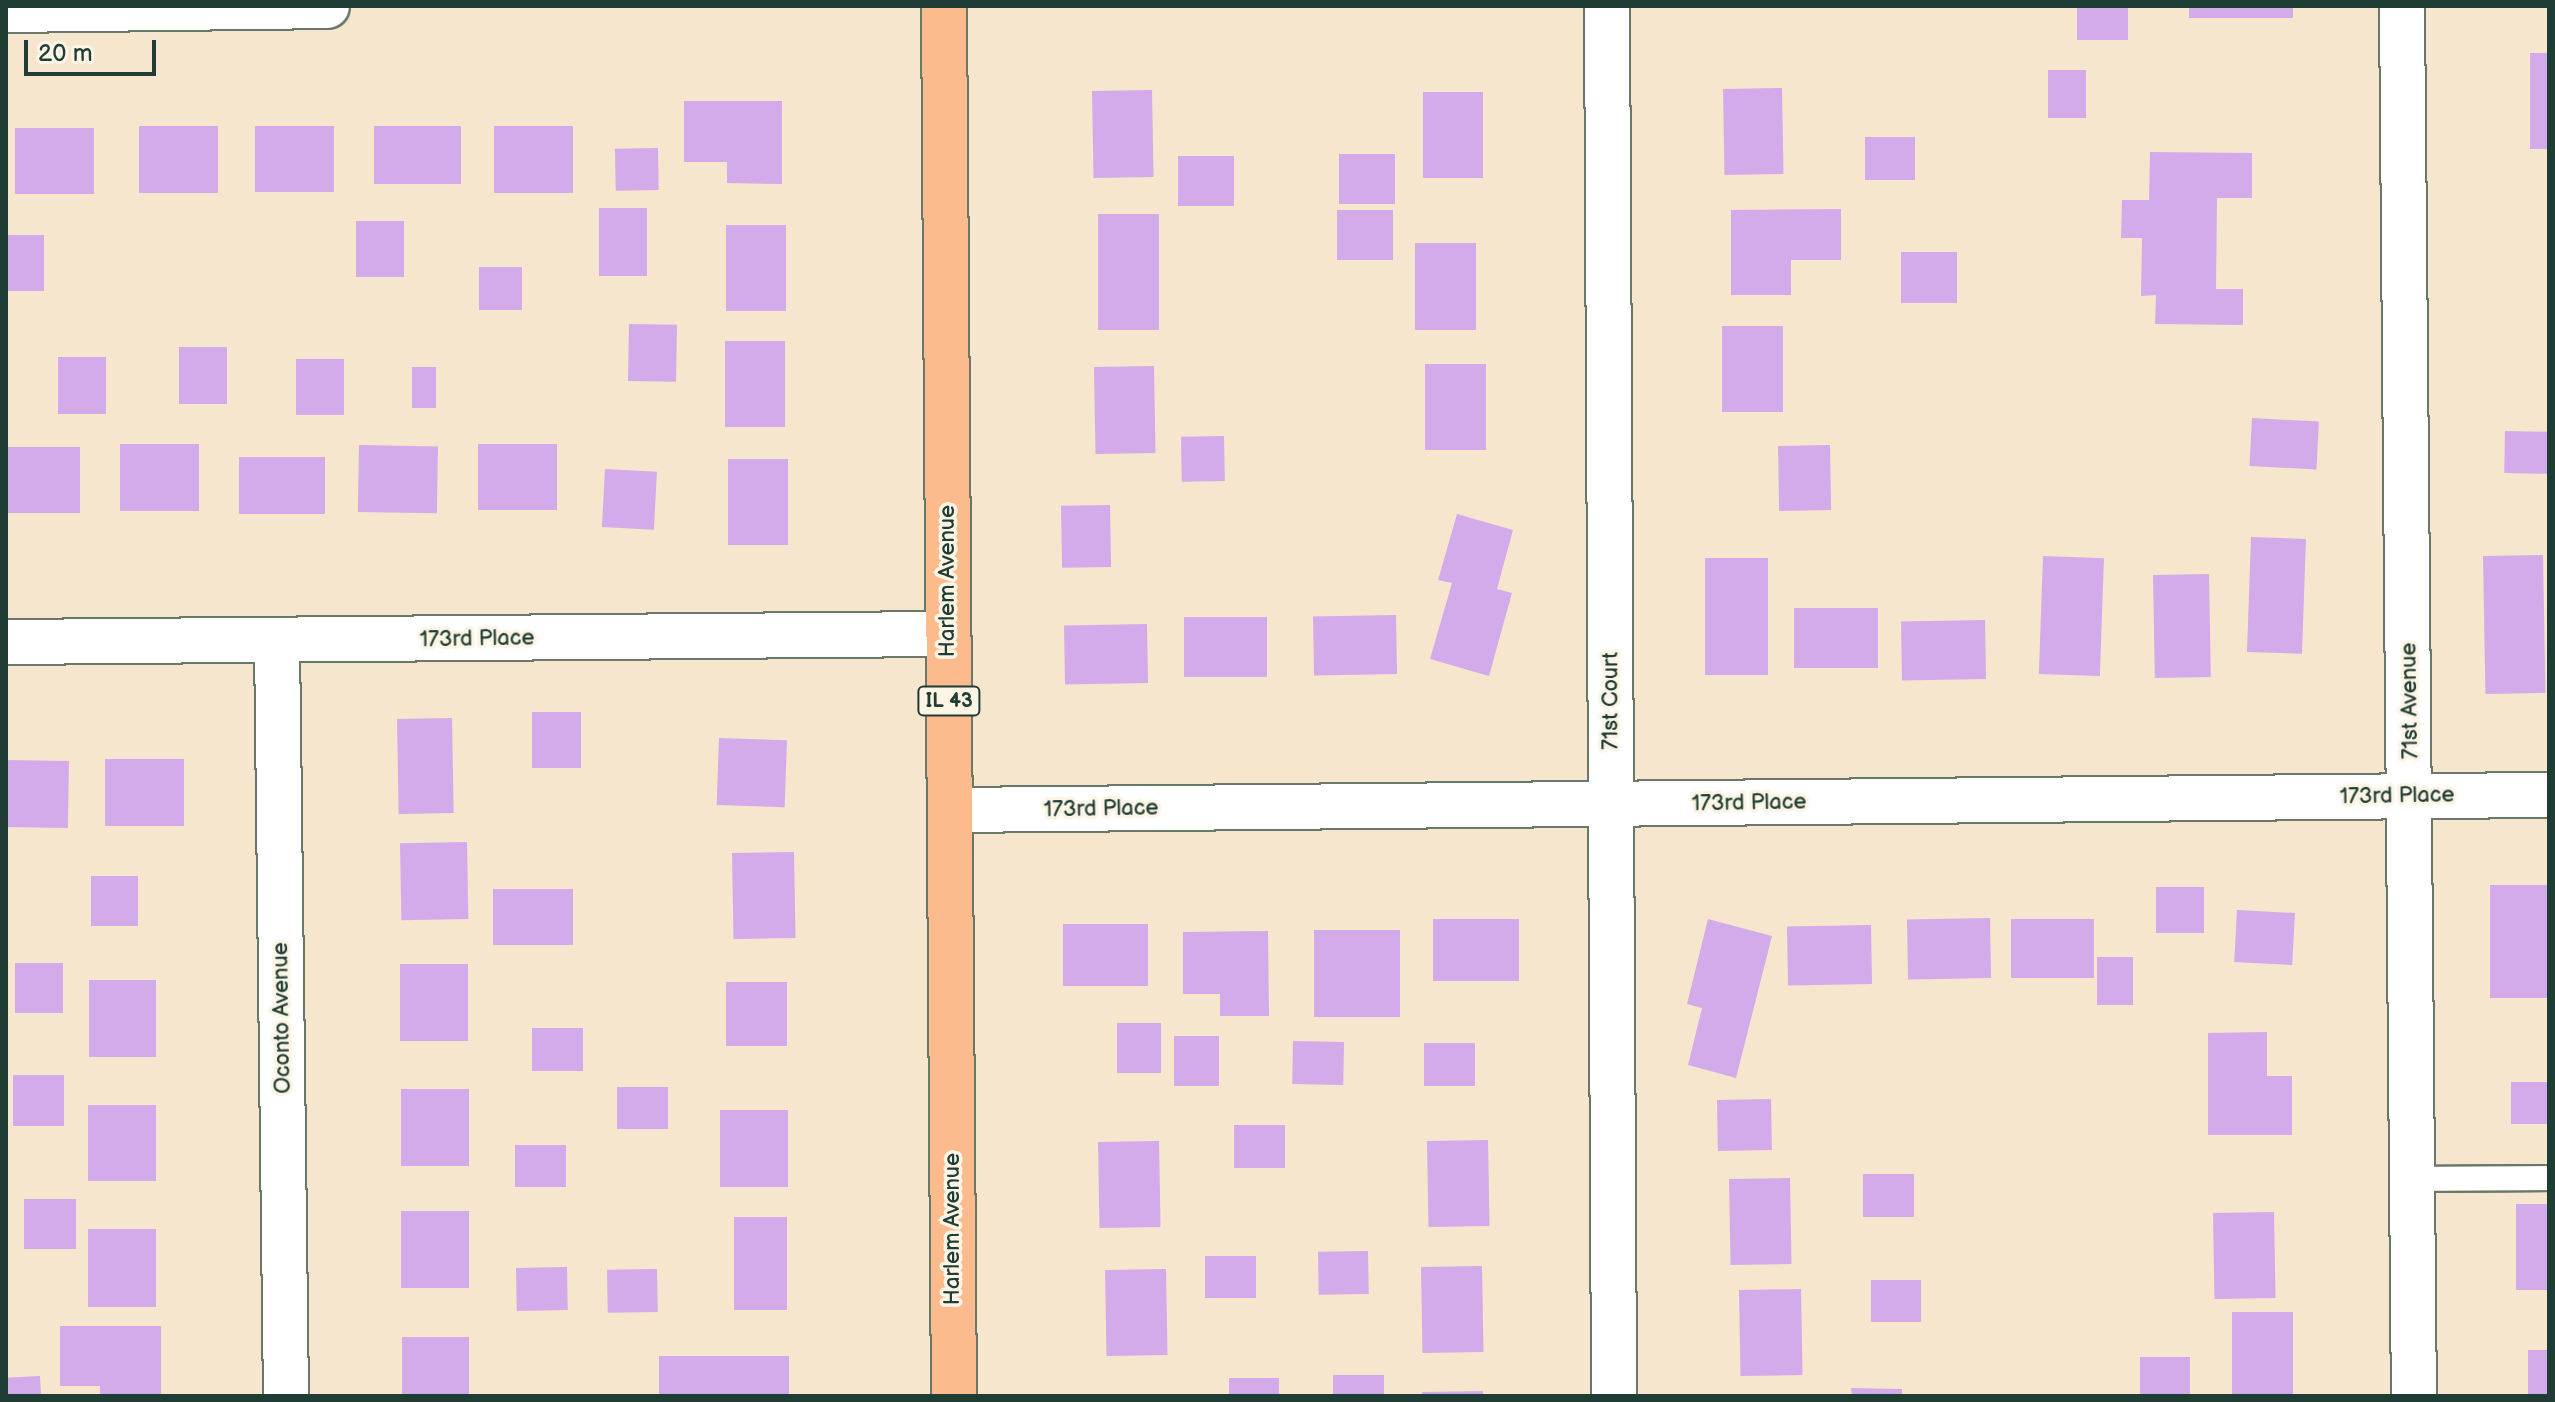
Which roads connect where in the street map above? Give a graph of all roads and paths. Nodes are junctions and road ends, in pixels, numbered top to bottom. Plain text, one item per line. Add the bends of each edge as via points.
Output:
1 (327, 6) edge
2 (944, 6) edge
3 (1607, 6) edge
4 (2402, 6) edge
5 (6, 10) edge
6 (948, 634) junction
7 (277, 641) junction
8 (6, 642) edge
9 (2549, 795) edge
10 (2411, 796) junction
11 (1611, 804) junction
12 (950, 810) junction
13 (2549, 1178) edge
14 (2413, 1179) junction
15 (286, 1396) edge
16 (954, 1396) edge
17 (1614, 1396) edge
18 (2414, 1396) edge

1 - 5 street
2 - 6 main road, Harlem Avenue / IL 43
3 - 11 street, 71st Court
4 - 10 street, 71st Avenue
6 - 7 street, 173rd Place
6 - 12 main road, Harlem Avenue / IL 43
7 - 8 street, 173rd Place
7 - 15 street, Oconto Avenue
9 - 10 street, 173rd Place
10 - 11 street, 173rd Place
10 - 14 street, 71st Avenue
11 - 12 street, 173rd Place
11 - 17 street, 71st Court
12 - 16 main road, Harlem Avenue / IL 43
13 - 14 lane
14 - 18 street, 71st Avenue

